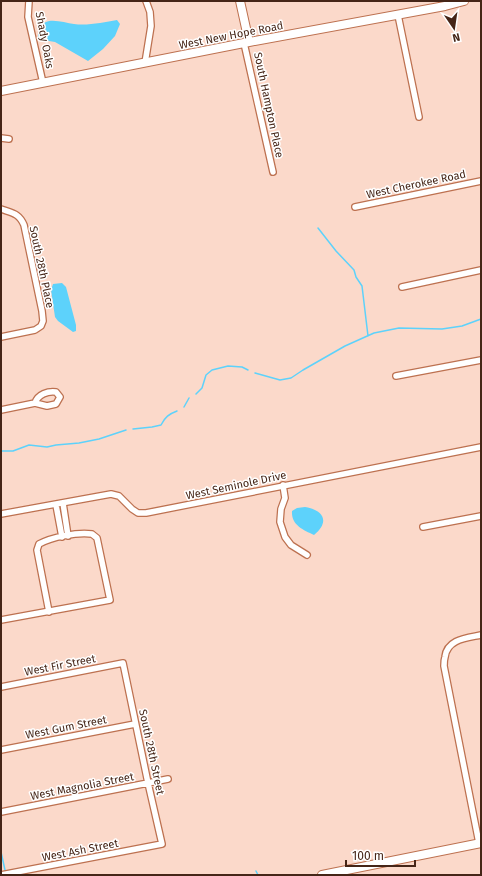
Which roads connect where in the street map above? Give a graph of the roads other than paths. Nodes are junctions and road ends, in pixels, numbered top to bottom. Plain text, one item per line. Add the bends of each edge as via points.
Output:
1 (29, 1) edge
2 (146, 1) edge
3 (240, 1) edge
4 (464, 1) edge
5 (398, 15) junction
6 (246, 43) junction
7 (145, 63) junction
8 (43, 83) junction
9 (1, 91) edge
10 (419, 117) dead end
11 (1, 138) edge
12 (9, 139) dead end
13 (273, 172) dead end
14 (481, 181) edge
15 (355, 207) dead end
16 (1, 209) edge
17 (481, 270) edge
18 (402, 287) dead end
19 (1, 337) edge
20 (481, 360) edge
21 (396, 376) dead end
22 (35, 403) dead end
23 (1, 410) edge
24 (481, 447) edge
25 (283, 486) junction
26 (62, 503) junction
27 (56, 505) junction
28 (1, 514) edge
29 (481, 516) edge
30 (423, 527) dead end
31 (68, 536) junction
32 (62, 537) junction
33 (307, 555) dead end
34 (49, 612) junction
35 (1, 620) edge
36 (481, 635) edge
37 (123, 663) joint
38 (1, 685) edge
39 (135, 724) junction
40 (1, 750) edge
41 (168, 778) dead end
42 (148, 783) junction
43 (1, 812) edge
44 (480, 843) edge
45 (162, 844) joint
46 (40, 868) junction
47 (1, 875) edge
48 (42, 875) edge
49 (322, 875) edge

1 - 8 street, Shady Oaks via 28,17
2 - 7 street via 151,26
3 - 6 main road, South Hampton Place
4 - 5 main road, West New Hope Road
5 - 6 main road, West New Hope Road
5 - 10 street
6 - 7 main road, West New Hope Road
6 - 13 street, South Hampton Place
7 - 8 main road, West New Hope Road
8 - 9 main road, West New Hope Road
11 - 12 street
14 - 15 street, West Cherokee Road
16 - 19 street, South 28th Place via 16,214 24,225 43,321 35,330
17 - 18 street
20 - 21 street
22 - 23 street
24 - 25 street, West Seminole Drive
25 - 26 street, West Seminole Drive via 146,513 132,510 119,496 111,494
25 - 33 street via 285,498 280,522 284,538
26 - 27 street, West Seminole Drive
26 - 31 street
27 - 28 street, West Seminole Drive
27 - 32 street
29 - 30 street
31 - 32 street
31 - 34 street via 83,533 92,534 96,538 110,600
32 - 34 street via 46,540 39,544 37,550
34 - 35 street
36 - 44 street via 454,641 445,655 444,666
37 - 38 street, West Fir Street
37 - 39 street, South 28th Street
39 - 40 street, West Gum Street
39 - 42 street, South 28th Street
41 - 42 street, West Magnolia Street
42 - 43 street, West Magnolia Street
42 - 45 street, South 28th Street
44 - 49 main road
45 - 46 street, West Ash Street
46 - 47 street, West Ash Street
46 - 48 street

